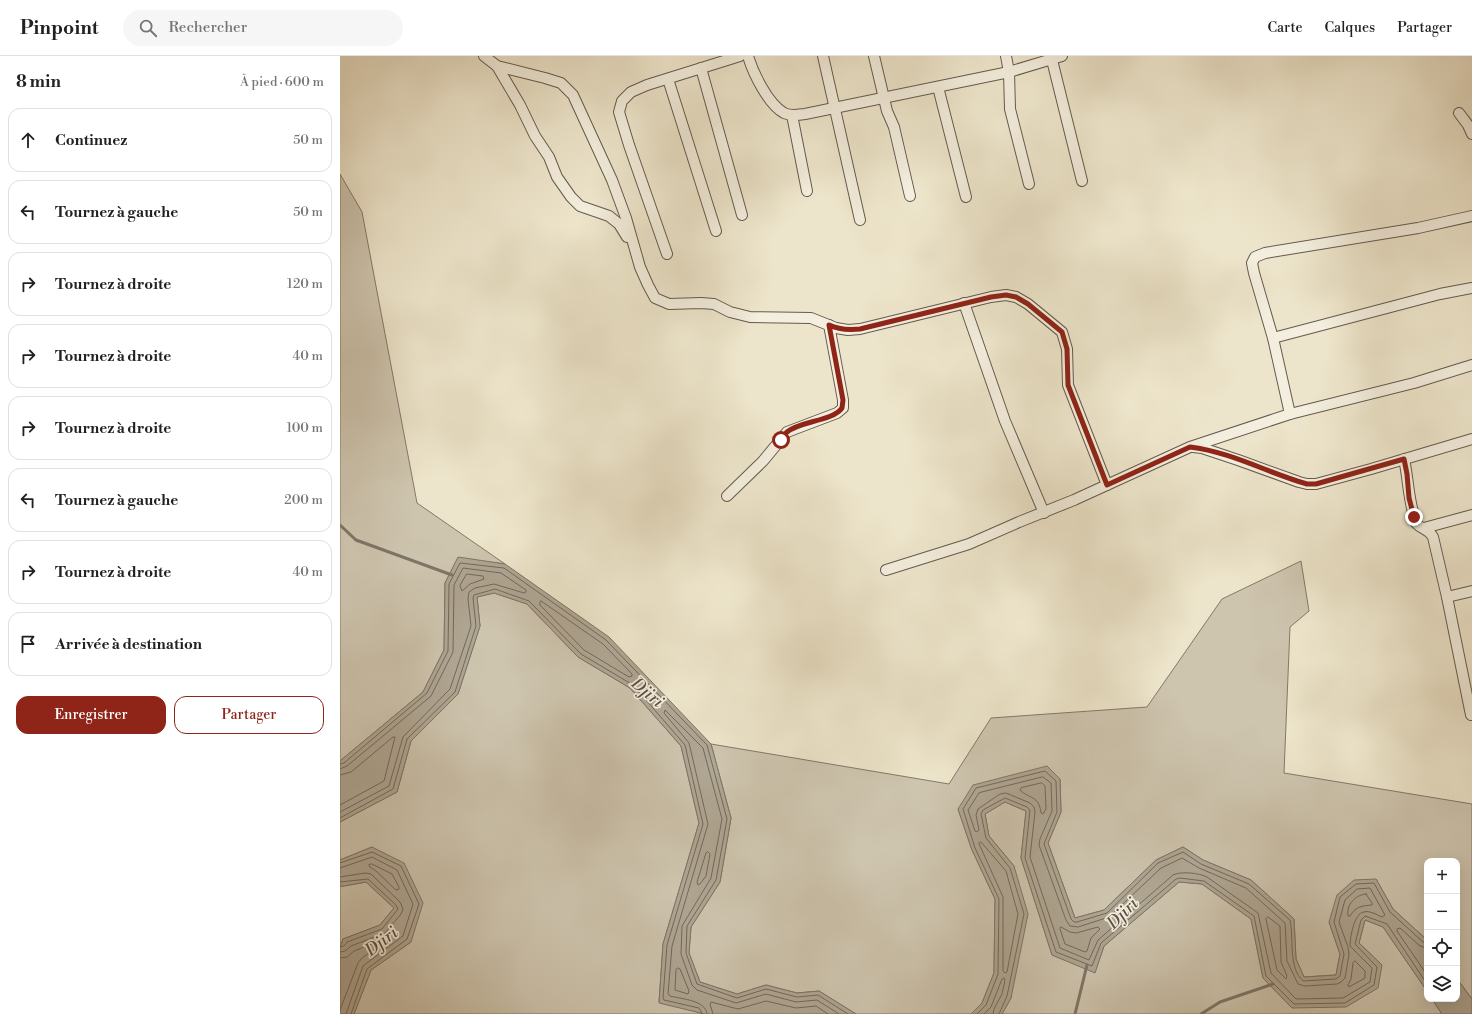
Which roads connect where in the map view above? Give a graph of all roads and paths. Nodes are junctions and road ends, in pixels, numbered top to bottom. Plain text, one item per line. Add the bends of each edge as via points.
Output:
1 (484, 56) edge
2 (740, 56) edge
3 (748, 56) edge
4 (823, 56) edge
5 (874, 56) edge
6 (1006, 56) edge
7 (1057, 58) edge
8 (497, 66) junction
9 (701, 68) junction
10 (1010, 72) junction
11 (668, 79) junction
12 (938, 87) junction
13 (883, 98) junction
14 (834, 108) junction
15 (1459, 112) dead end
16 (792, 115) junction
17 (1472, 134) edge
18 (1082, 181) dead end
19 (1029, 184) dead end
20 (808, 191) dead end
21 (910, 196) dead end
22 (966, 198) dead end
23 (742, 215) dead end
24 (1472, 216) edge
25 (860, 220) dead end
26 (716, 231) dead end
27 (633, 245) junction
28 (667, 254) dead end
29 (1472, 288) edge
30 (964, 303) junction
31 (829, 325) junction
32 (1273, 338) junction
33 (1472, 365) edge
34 (1290, 414) junction
35 (1472, 439) edge
36 (1190, 447) junction
37 (1404, 459) junction
38 (1107, 485) junction
39 (727, 496) dead end
40 (1044, 513) junction
41 (1472, 515) edge
42 (1424, 528) junction
43 (886, 570) dead end
44 (1472, 591) edge
45 (1447, 597) junction
46 (1471, 715) dead end

1 - 8 street
2 - 9 street
3 - 16 street via 767,95 780,110
4 - 14 street
5 - 13 street
6 - 10 street
7 - 10 street
7 - 18 street
8 - 27 street via 549,157 557,177 571,197 580,206 609,216 619,224
8 - 27 street via 561,83 573,95 612,180
9 - 11 street
9 - 23 street
10 - 12 street
10 - 19 street via 1010,110
11 - 26 street
11 - 28 street via 631,92 622,101 619,112
12 - 13 street
12 - 22 street
13 - 14 street
13 - 21 street via 894,127
14 - 16 street
14 - 25 street
15 - 17 street
16 - 20 street
24 - 32 street via 1418,228 1258,255 1252,263
27 - 31 street via 655,298 669,304 714,304 730,312 750,316 811,318
29 - 32 street
30 - 31 street via 860,329 848,330
30 - 38 street via 1006,295 1016,297 1062,332 1067,349 1068,385
30 - 40 street via 1005,421
31 - 39 street via 843,400 842,408 837,413 787,432 763,461
32 - 34 street
33 - 34 street via 1414,383
34 - 36 street
35 - 37 street
36 - 37 street via 1202,448 1307,484 1316,484
36 - 38 street
37 - 42 street via 1414,517 1417,524
38 - 40 street
40 - 43 street via 969,544
41 - 42 street
42 - 45 street via 1433,538
44 - 45 street
45 - 46 street

